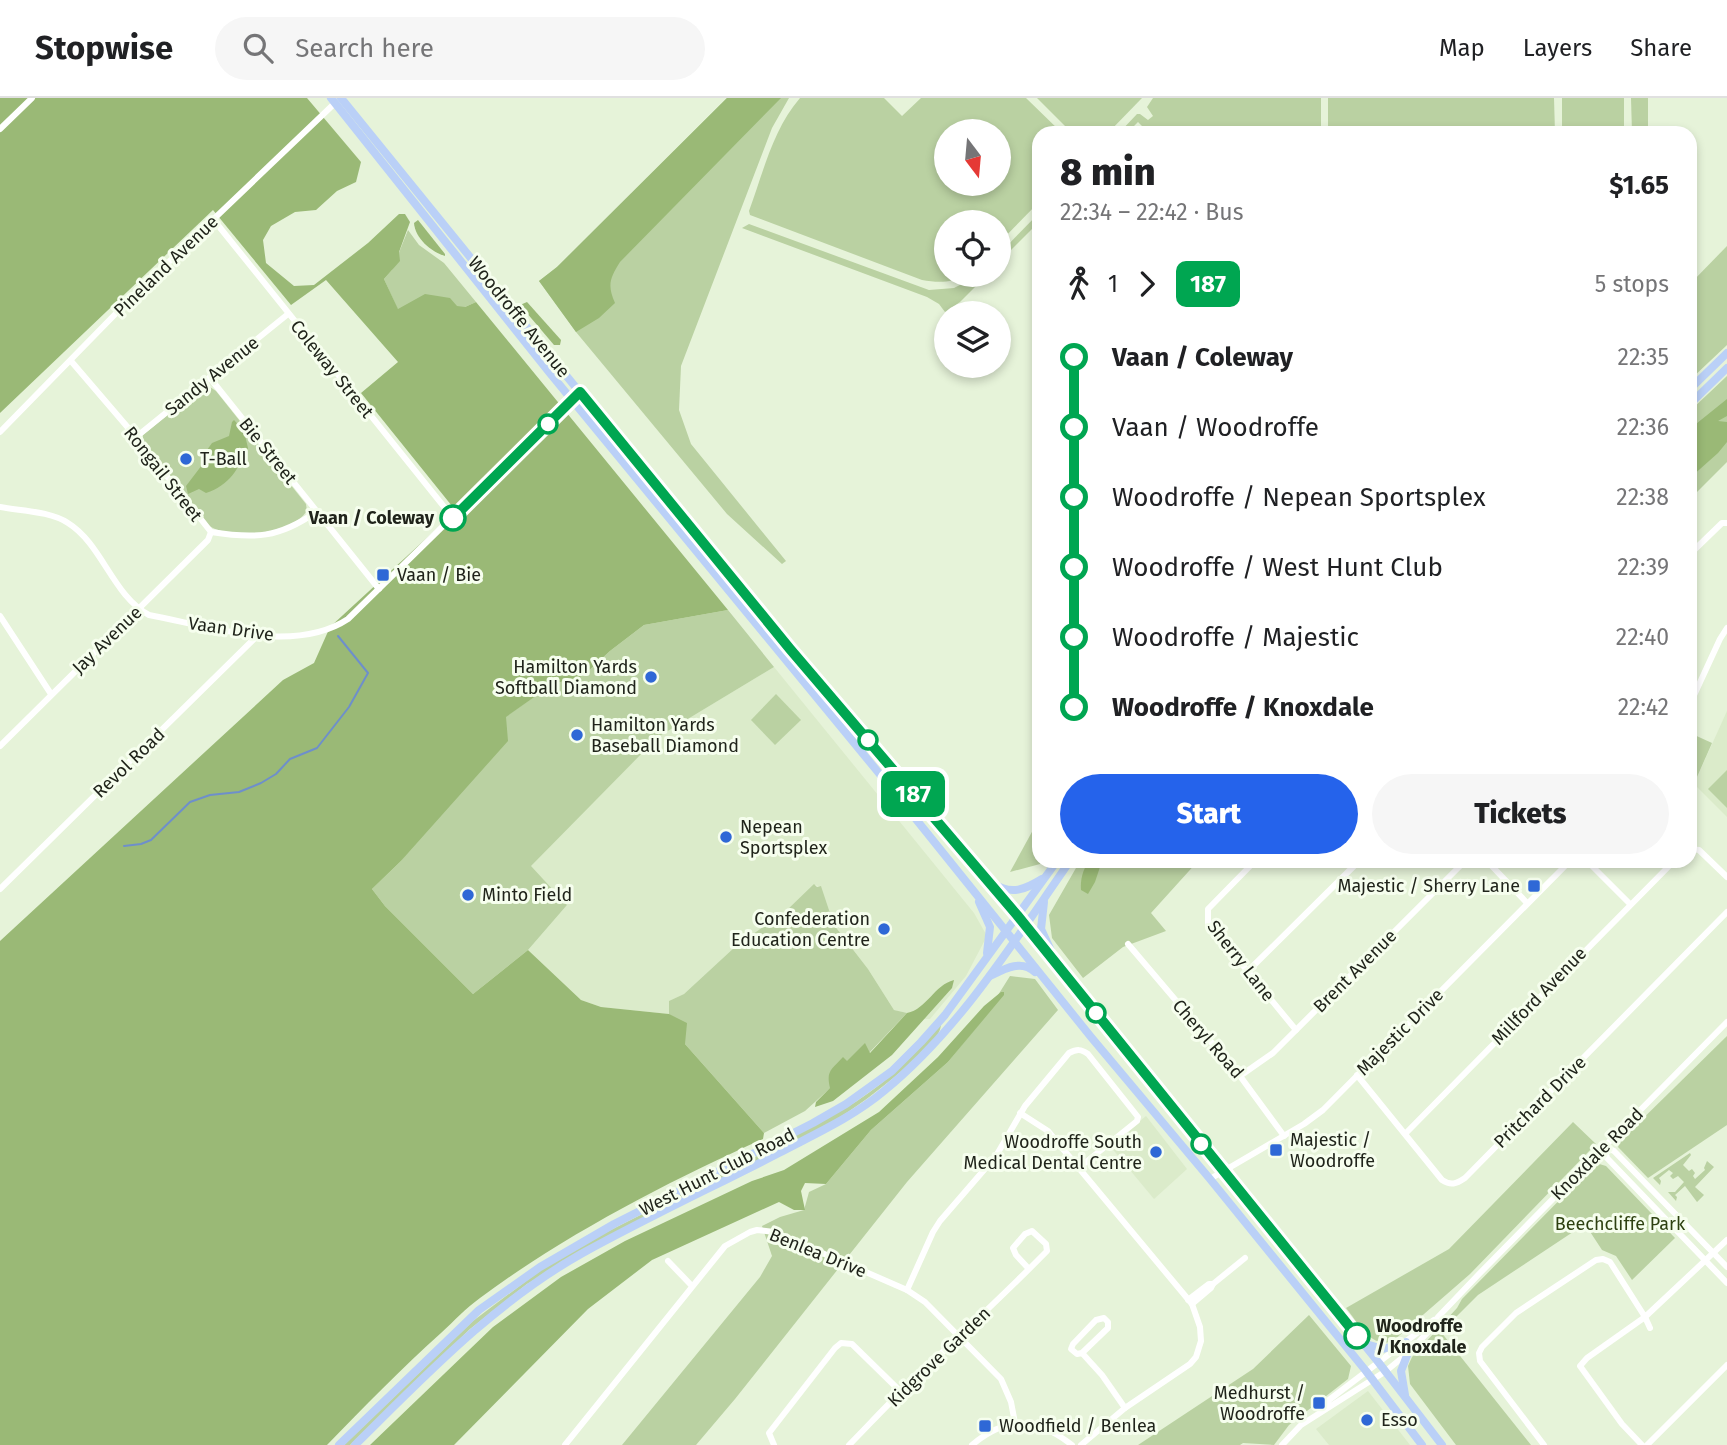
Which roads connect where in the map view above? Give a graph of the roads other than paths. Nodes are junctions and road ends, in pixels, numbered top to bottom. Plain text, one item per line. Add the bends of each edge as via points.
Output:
1 (32, 98) edge
2 (336, 100) edge
3 (0, 130) edge
4 (213, 219) junction
5 (288, 314) junction
6 (1727, 354) edge
7 (71, 361) junction
8 (1727, 368) edge
9 (210, 378) junction
10 (1697, 382) edge
11 (580, 392) junction
12 (1697, 397) edge
13 (572, 400) junction
14 (0, 432) edge
15 (136, 437) junction
16 (0, 507) edge
17 (316, 512) junction
18 (453, 518) junction
19 (1727, 523) edge
20 (211, 532) junction
21 (1697, 547) edge
22 (379, 589) junction
23 (138, 610) junction
24 (0, 617) edge
25 (1727, 628) edge
26 (257, 636) junction
27 (1697, 689) edge
28 (51, 694) junction
29 (0, 746) edge
30 (899, 778) junction
31 (890, 786) junction
32 (1697, 850) edge
33 (1052, 868) edge
34 (1065, 868) edge
35 (1248, 868) edge
36 (1352, 868) edge
37 (1458, 868) edge
38 (1494, 868) edge
39 (1563, 868) edge
40 (1594, 868) edge
41 (1667, 868) edge
42 (981, 873) junction
43 (1727, 877) edge
44 (1045, 878) junction
45 (0, 889) edge
46 (974, 890) junction
47 (1045, 897) junction
48 (1527, 903) junction
49 (1630, 904) junction
50 (1727, 912) edge
51 (1017, 915) junction
52 (1025, 925) junction
53 (1006, 931) junction
54 (1014, 941) junction
55 (1128, 944) dead end
56 (987, 957) junction
57 (1062, 971) junction
58 (1248, 971) junction
59 (987, 978) junction
60 (1050, 985) junction
61 (1727, 1022) edge
62 (1296, 1030) junction
63 (1357, 1075) junction
64 (1240, 1076) junction
65 (1174, 1111) junction
66 (1020, 1113) junction
67 (1162, 1121) junction
68 (1406, 1133) junction
69 (1284, 1136) junction
70 (1604, 1146) junction
71 (1080, 1167) junction
72 (1223, 1172) junction
73 (1210, 1179) junction
74 (1727, 1240) edge
75 (1714, 1254) junction
76 (1245, 1258) dead end
77 (668, 1261) dead end
78 (1706, 1262) junction
79 (1727, 1267) edge
80 (1029, 1269) junction
81 (1727, 1283) edge
82 (692, 1286) junction
83 (907, 1290) junction
84 (1190, 1302) junction
85 (1438, 1317) junction
86 (1645, 1317) junction
87 (1650, 1328) dead end
88 (960, 1337) junction
89 (1406, 1342) junction
90 (1363, 1343) junction
91 (1082, 1353) junction
92 (1408, 1353) junction
93 (1379, 1363) junction
94 (1727, 1365) edge
95 (1366, 1371) junction
96 (1385, 1371) junction
97 (1372, 1379) junction
98 (901, 1392) junction
99 (1406, 1398) junction
100 (1125, 1408) junction
101 (1325, 1408) junction
102 (1015, 1423) junction
103 (339, 1445) edge
104 (355, 1445) edge
105 (565, 1445) edge
106 (774, 1445) edge
107 (849, 1445) edge
108 (972, 1445) edge
109 (1072, 1445) edge
110 (1081, 1445) edge
111 (1282, 1445) edge
112 (1422, 1445) edge
113 (1442, 1445) edge
114 (1544, 1445) edge
115 (1644, 1445) edge

1 - 3 street
2 - 4 street, Pineland Avenue
2 - 11 main road, Woodroffe Avenue
2 - 13 main road, Woodroffe Avenue
4 - 5 street, Coleway Street
4 - 7 street, Pineland Avenue
5 - 9 street, Sandy Avenue
5 - 18 street, Coleway Street
6 - 10 main road
7 - 14 street, Pineland Avenue
7 - 15 street, Rongail Street
8 - 12 main road
9 - 15 street, Sandy Avenue
9 - 17 street, Bie Street
11 - 13 street, Vaan Drive
11 - 30 main road, Woodroffe Avenue
13 - 18 street, Vaan Drive
13 - 31 main road, Woodroffe Avenue
15 - 20 street, Rongail Street
16 - 23 street via 58,517 70,524
17 - 20 street, Rongail Street via 276,533
17 - 22 street, Bie Street
18 - 22 street, Vaan Drive
19 - 21 street
20 - 23 street, Jay Avenue
22 - 26 street, Vaan Drive via 336,627 309,636
23 - 26 street, Vaan Drive
23 - 28 street, Jay Avenue
24 - 28 street
25 - 27 street
26 - 45 street, Revol Road
28 - 29 street, Jay Avenue
30 - 31 main road
30 - 42 main road, Woodroffe Avenue
31 - 46 main road, Woodroffe Avenue
32 - 43 street
33 - 44 main road, West Hunt Club Road
34 - 47 main road, West Hunt Club Road
35 - 58 street, Sherry Lane via 1206,915
36 - 58 street
37 - 62 street, Brent Avenue
38 - 48 street
39 - 48 street, Majestic Drive
40 - 49 street
41 - 49 street, Millford Avenue
42 - 44 main road via 1010,890
42 - 51 main road, Woodroffe Avenue
44 - 51 main road, West Hunt Club Road
46 - 53 main road, Woodroffe Avenue
46 - 56 main road via 990,927
47 - 52 main road, West Hunt Club Road
47 - 57 main road via 1041,929
48 - 63 street, Majestic Drive
49 - 68 street, Millford Avenue
50 - 68 street, Pritchard Drive via 1455,1185 1441,1180
51 - 52 main road, Woodroffe Avenue
51 - 53 main road, West Hunt Club Road
52 - 54 main road, West Hunt Club Road
52 - 57 main road, Woodroffe Avenue
53 - 54 main road, Woodroffe Avenue
53 - 56 main road, West Hunt Club Road
54 - 59 main road, West Hunt Club Road
54 - 60 main road, Woodroffe Avenue
55 - 64 street, Cheryl Road
56 - 103 main road, West Hunt Club Road via 929,1034 870,1088 813,1123 540,1266 479,1310
57 - 65 main road, Woodroffe Avenue
58 - 62 street, Sherry Lane
59 - 60 main road via 1011,966 1023,966
59 - 104 main road, West Hunt Club Road via 931,1049 881,1093 827,1128 620,1233 540,1280 479,1326
60 - 67 main road, Woodroffe Avenue
61 - 70 street, Knoxdale Road
62 - 64 street, Brent Avenue
63 - 68 street, Pritchard Drive
63 - 69 street, Majestic Drive via 1323,1110
64 - 69 street, Cheryl Road
65 - 67 main road
65 - 72 main road, Woodroffe Avenue
66 - 71 street via 1048,1131
66 - 71 street via 1069,1053 1082,1050 1088,1054 1138,1117
66 - 83 street via 996,1156 933,1232
67 - 73 main road, Woodroffe Avenue
69 - 72 street, Majestic Drive
70 - 75 street
70 - 78 street via 1607,1158
70 - 85 street, Knoxdale Road
71 - 84 street
72 - 73 street, Majestic Drive
72 - 90 main road, Woodroffe Avenue
73 - 95 main road, Woodroffe Avenue
74 - 75 street
75 - 78 street
75 - 79 street
76 - 84 street
77 - 82 street
78 - 81 street
78 - 86 street
80 - 80 street, Kidgrove Garden via 1047,1251 1032,1231 1013,1248
80 - 88 street, Kidgrove Garden
82 - 83 street, Benlea Drive via 725,1246 757,1230 774,1232
82 - 105 street, Benlea Drive
83 - 88 street, Benlea Drive
84 - 100 street via 1200,1328 1196,1357
85 - 89 street, Knoxdale Road
85 - 92 street, Knoxdale Road
86 - 87 street
86 - 114 street via 1609,1262 1596,1260 1516,1314 1482,1347 1480,1362
86 - 115 street via 1580,1366 1622,1424
88 - 98 street, Kidgrove Garden
88 - 102 street, Benlea Drive via 1001,1379
89 - 90 main road via 1383,1349
89 - 93 street, Knoxdale Road
90 - 93 main road, Woodroffe Avenue
91 - 91 street via 1108,1328 1104,1318 1096,1320 1073,1344 1073,1351
91 - 100 street
92 - 96 street, Knoxdale Road
92 - 99 main road via 1401,1375
93 - 95 street, Knoxdale Road
93 - 96 main road, Woodroffe Avenue
94 - 115 street
95 - 97 main road, Woodroffe Avenue
95 - 101 street, Knoxdale Road
96 - 97 street, Knoxdale Road
96 - 99 main road, Woodroffe Avenue
97 - 101 street, Knoxdale Road
97 - 112 main road, Woodroffe Avenue
98 - 106 street via 852,1344 841,1343 769,1433
98 - 107 street, Kidgrove Garden
99 - 113 main road, Woodroffe Avenue
100 - 110 street
101 - 111 street via 1301,1424
102 - 108 street via 987,1432
102 - 109 street via 1039,1426

